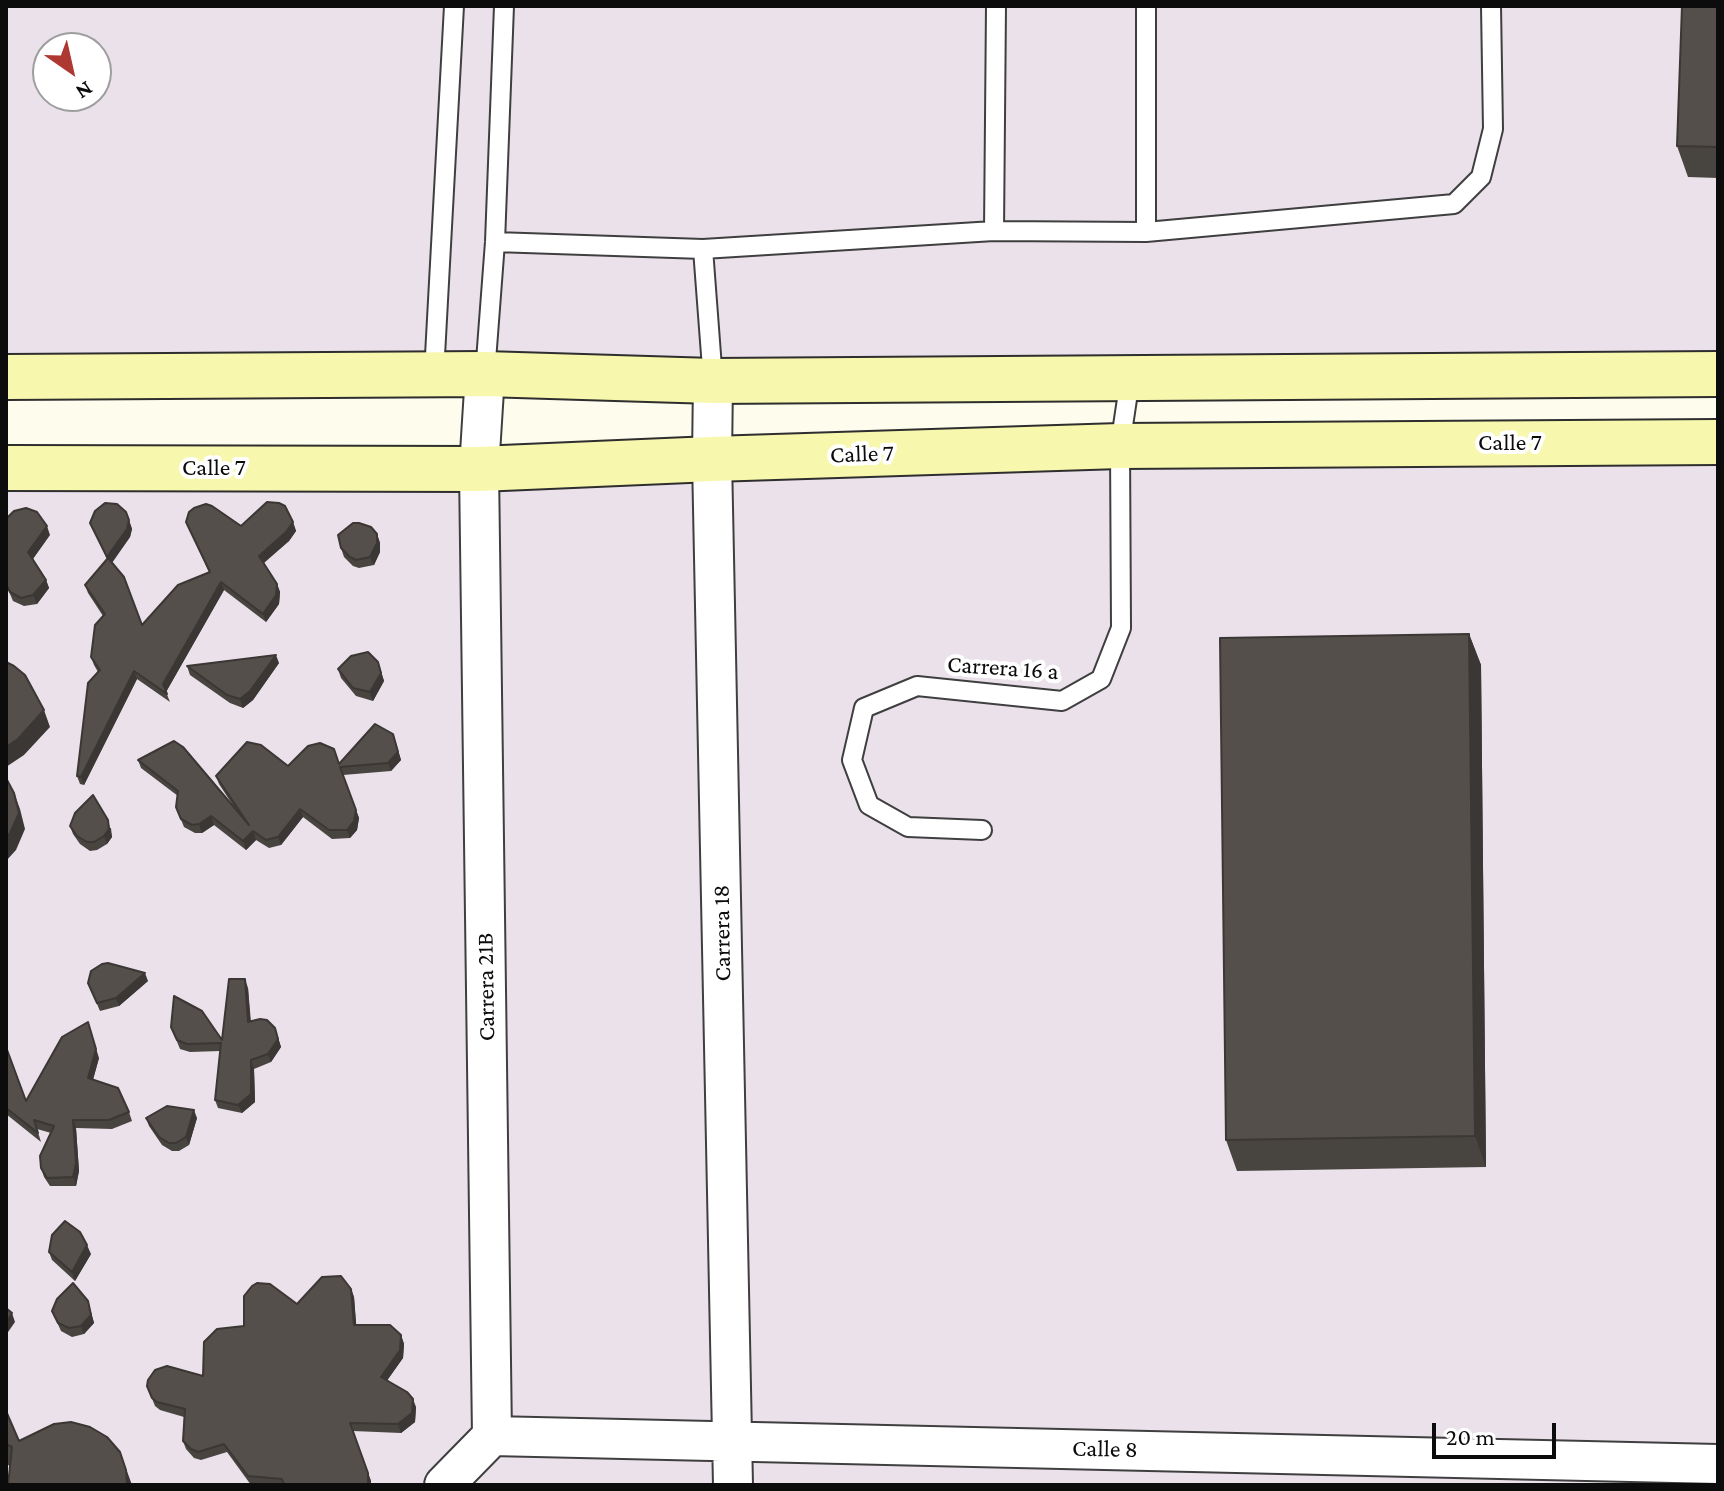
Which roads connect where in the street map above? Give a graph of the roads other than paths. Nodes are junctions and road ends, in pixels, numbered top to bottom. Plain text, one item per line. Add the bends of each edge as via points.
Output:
1 (454, 6) edge
2 (504, 6) edge
3 (996, 6) edge
4 (1146, 6) edge
5 (1491, 6) edge
6 (994, 231) junction
7 (1146, 232) junction
8 (495, 242) junction
9 (703, 249) junction
10 (434, 374) junction
11 (485, 374) junction
12 (1718, 374) edge
13 (6, 377) edge
14 (1130, 379) junction
15 (713, 381) junction
16 (1718, 442) edge
17 (1120, 446) junction
18 (712, 459) junction
19 (6, 468) edge
20 (479, 469) junction
21 (982, 830) dead end
22 (492, 1436) junction
23 (732, 1440) junction
24 (1718, 1464) edge
25 (444, 1485) edge
26 (733, 1485) edge

1 - 10 lane
2 - 8 lane
3 - 6 lane
4 - 7 lane
5 - 7 lane via 1493,129 1481,177 1454,204
6 - 7 lane
6 - 9 lane
8 - 9 lane
8 - 11 lane
9 - 15 lane
10 - 11 main road
10 - 13 main road
11 - 15 main road
11 - 20 street, Carrera 21B
12 - 14 main road
14 - 15 main road
14 - 17 lane, Carrera 16 a
15 - 18 street, Carrera 18
16 - 17 main road, Calle 7
17 - 18 main road, Calle 7
17 - 21 lane, Carrera 16 a via 1121,628 1101,679 1062,701 917,686 864,708 852,760 869,805 908,827
18 - 20 main road, Calle 7
18 - 23 street, Carrera 18
19 - 20 main road, Calle 7
20 - 22 street, Carrera 21B
22 - 23 street, Calle 8
22 - 25 street
23 - 24 street, Calle 8
23 - 26 street, Carrera 18

